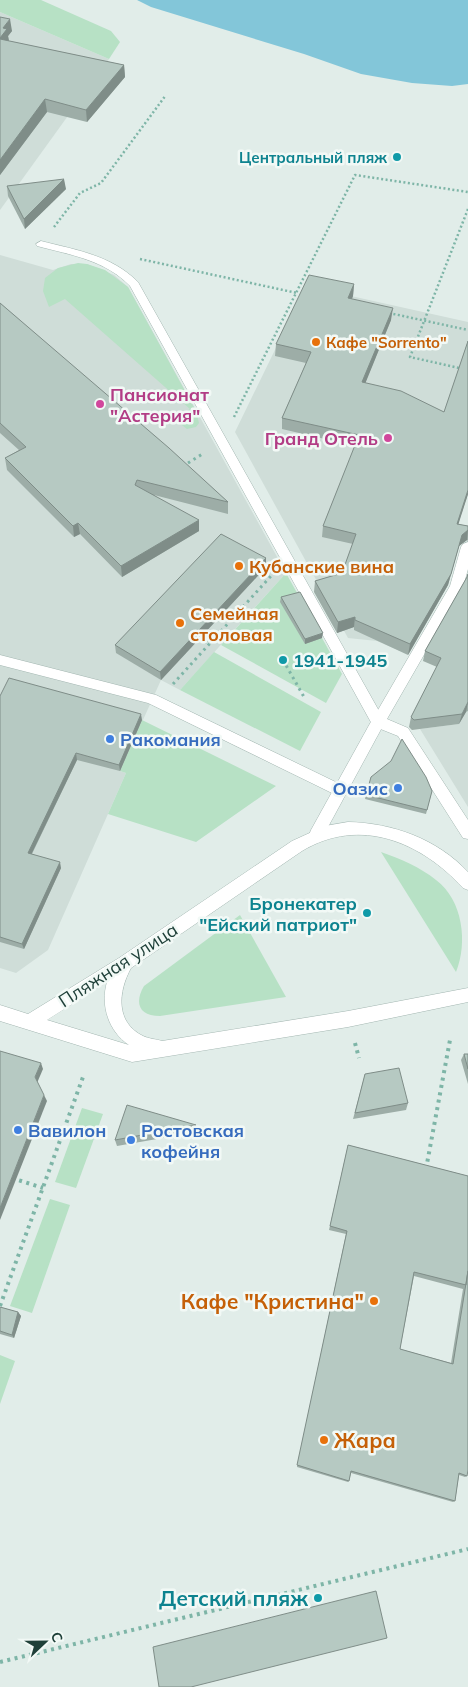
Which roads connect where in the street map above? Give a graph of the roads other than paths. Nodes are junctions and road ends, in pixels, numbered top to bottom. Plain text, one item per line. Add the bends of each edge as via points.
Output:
1 (41, 244) road end
2 (468, 547) edge
3 (0, 660) edge
4 (378, 722) junction
5 (340, 791) junction
6 (468, 833) edge
7 (316, 835) junction
8 (468, 883) edge
9 (125, 963) junction
10 (468, 996) edge
11 (0, 1013) edge
12 (28, 1022) junction
13 (167, 1048) junction

1 - 4 lane via 104,262 129,278
2 - 4 street via 456,587
3 - 5 lane via 151,699
4 - 5 street
4 - 6 street via 403,732
5 - 7 street
7 - 8 street, Пляжная улица via 355,829 407,838 443,858
7 - 9 street, Пляжная улица
9 - 12 street, Пляжная улица
9 - 13 street via 113,990 116,1020 131,1039 143,1045
10 - 13 street, Пляжная улица
11 - 12 street, Пляжная улица
12 - 13 street, Пляжная улица via 132,1054

